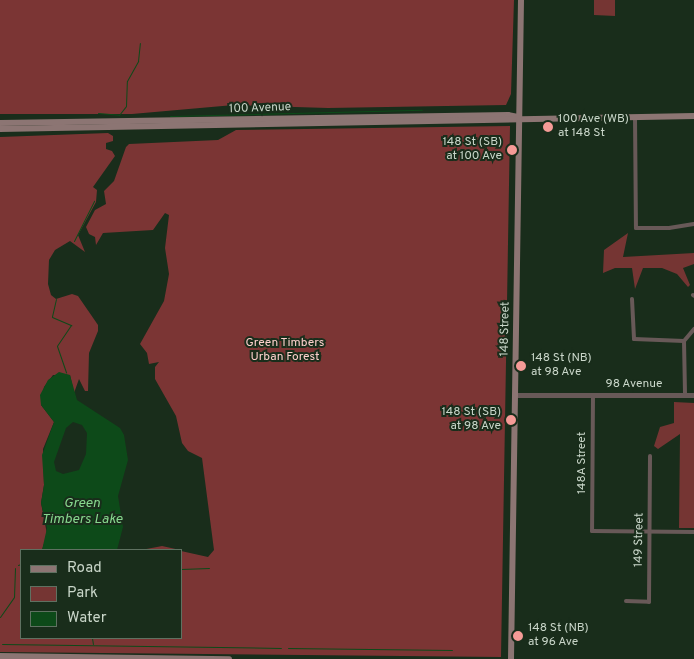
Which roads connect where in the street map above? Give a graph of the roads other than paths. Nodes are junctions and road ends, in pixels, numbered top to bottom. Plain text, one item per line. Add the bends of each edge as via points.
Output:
1 (521, 0) edge
2 (694, 116) edge
3 (635, 117) junction
4 (520, 118) junction
5 (0, 123) edge
6 (0, 129) edge
7 (694, 224) edge
8 (632, 299) dead end
9 (694, 329) edge
10 (684, 341) junction
11 (514, 394) junction
12 (593, 395) junction
13 (685, 395) junction
14 (694, 395) edge
15 (650, 456) dead end
16 (650, 532) junction
17 (694, 532) edge
18 (626, 601) dead end
19 (0, 656) edge
20 (230, 659) edge
21 (511, 659) edge

1 - 4 main road, 148 Street
2 - 3 main road, 100 Avenue
3 - 4 main road, 100 Avenue
3 - 7 street via 636,228
4 - 5 main road, 100 Avenue via 506,115
4 - 6 main road, 100 Avenue via 222,127
4 - 11 main road, 148 Street
8 - 10 street via 634,339
9 - 10 street
10 - 13 street
11 - 12 street, 98 Avenue
11 - 21 main road, 148 Street
12 - 13 street, 98 Avenue
12 - 16 street, 148A Street via 592,532
13 - 14 street, 98 Avenue
15 - 16 street, 149 Street
16 - 17 street
16 - 18 street, 149 Street via 649,602
19 - 20 main road

